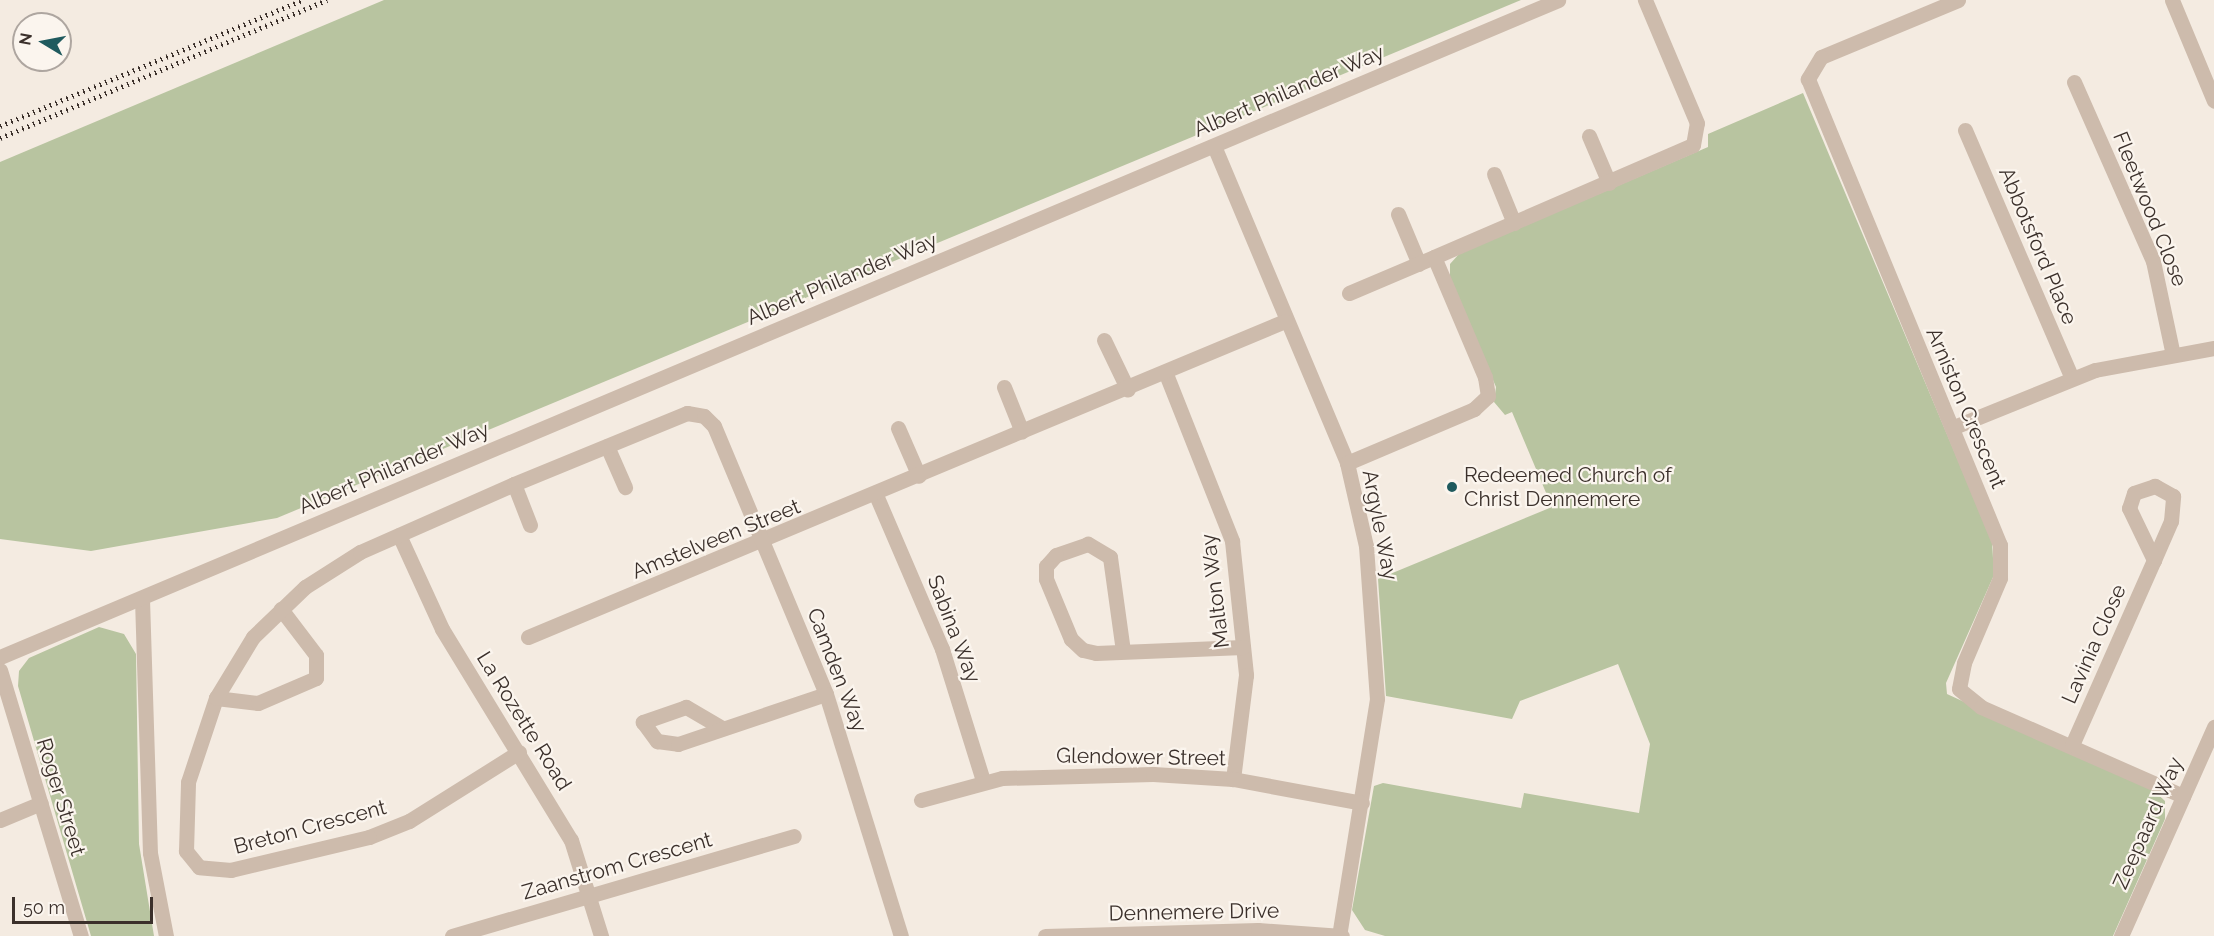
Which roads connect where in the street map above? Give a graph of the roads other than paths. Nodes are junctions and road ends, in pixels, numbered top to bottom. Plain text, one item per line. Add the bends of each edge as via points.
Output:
1 (1558, 0) edge
2 (1645, 0) edge
3 (1958, 0) edge
4 (2172, 0) edge
5 (2074, 82) dead end
6 (2214, 101) edge
7 (1965, 130) dead end
8 (1589, 136) dead end
9 (1214, 146) junction
10 (1494, 174) dead end
11 (1610, 183) junction
12 (1398, 214) dead end
13 (1514, 223) junction
14 (1434, 257) junction
15 (1419, 264) junction
16 (1349, 293) dead end
17 (1285, 321) junction
18 (1104, 340) dead end
19 (2214, 348) edge
20 (2173, 355) junction
21 (1166, 374) junction
22 (2072, 378) junction
23 (1004, 387) dead end
24 (1128, 390) junction
25 (714, 426) joint
26 (1953, 427) junction
27 (898, 428) dead end
28 (1022, 432) junction
29 (607, 447) junction
30 (1347, 463) junction
31 (919, 476) junction
32 (514, 484) junction
33 (625, 486) dead end
34 (876, 495) junction
35 (530, 525) dead end
36 (399, 535) junction
37 (764, 542) junction
38 (2154, 560) dead end
39 (142, 599) junction
40 (281, 609) junction
41 (528, 637) dead end
42 (1243, 647) junction
43 (1123, 651) junction
44 (0, 657) edge
45 (0, 670) edge
46 (826, 694) junction
47 (216, 698) junction
48 (2214, 727) edge
49 (722, 728) dead end
50 (2072, 745) junction
51 (519, 752) junction
52 (1233, 779) junction
53 (983, 781) junction
54 (2183, 796) junction
55 (921, 800) dead end
56 (41, 803) junction
57 (1362, 803) junction
58 (0, 820) edge
59 (794, 836) dead end
60 (589, 896) junction
61 (1139, 935) edge
62 (1341, 935) edge
63 (81, 936) edge
64 (166, 936) edge
65 (452, 936) edge
66 (601, 936) edge
67 (901, 936) edge
68 (1045, 936) edge
69 (2121, 936) edge

1 - 9 street, Albert Philander Way
2 - 11 street via 1698,134 1687,150
3 - 26 street, Arniston Crescent via 1821,57 1808,79
4 - 6 street
5 - 20 street, Fleetwood Close via 2152,261
7 - 22 street, Abbotsford Place
8 - 11 street
9 - 17 street, Argyle Way
9 - 39 street, Albert Philander Way
10 - 13 street
11 - 13 street
12 - 15 street
13 - 14 street
14 - 15 street
14 - 30 street via 1485,377 1488,396 1474,409
15 - 16 street
17 - 21 street, Amstelveen Street
17 - 30 street, Argyle Way
18 - 24 street
19 - 20 street
20 - 22 street
21 - 24 street, Amstelveen Street
21 - 42 street, Malton Way via 1228,522
22 - 26 street
23 - 28 street
24 - 28 street, Amstelveen Street
25 - 29 street, Breton Crescent via 704,416 687,413
25 - 37 street, Camden Way
26 - 50 street, Arniston Crescent via 1996,536 2002,566 1997,590 1964,663 1959,689 1981,707
27 - 31 street
28 - 31 street, Amstelveen Street
29 - 32 street, Breton Crescent
29 - 33 street
30 - 57 street, Argyle Way via 1366,546 1377,667
31 - 34 street, Amstelveen Street
32 - 35 street
32 - 36 street, Breton Crescent
34 - 37 street, Amstelveen Street
34 - 53 street, Sabina Way via 942,649
36 - 40 street, Breton Crescent via 339,564
36 - 51 street, La Rozette Road via 442,629
37 - 41 street, Amstelveen Street
37 - 46 street, Camden Way
38 - 50 street, Lavinia Close
39 - 44 street, Albert Philander Way
39 - 64 street via 150,852
40 - 47 street, Breton Crescent via 253,637
40 - 47 street via 318,660 316,678 258,703
42 - 43 street
42 - 52 street, Malton Way via 1245,702
43 - 43 street via 1088,652 1071,639 1044,572 1056,555 1088,544 1110,557
45 - 56 street, Roger Street
46 - 49 street
46 - 67 street, Camden Way
47 - 51 street, Breton Crescent via 198,741 186,800 186,851 193,863 206,870 247,869 387,831
48 - 54 street, Zeepaard Way
50 - 54 street, Arniston Crescent
51 - 60 street, La Rozette Road via 571,840
52 - 53 street, Glendower Street via 1153,774
52 - 57 street, Glendower Street
53 - 55 street, Glendower Street
54 - 69 street, Zeepaard Way
56 - 58 street
56 - 63 street, Roger Street
57 - 62 street, Argyle Way
59 - 60 street, Zaanstrom Crescent
60 - 65 street, Zaanstrom Crescent
60 - 66 street, La Rozette Road
61 - 62 street, Dennemere Drive
61 - 68 street, Dennemere Drive

